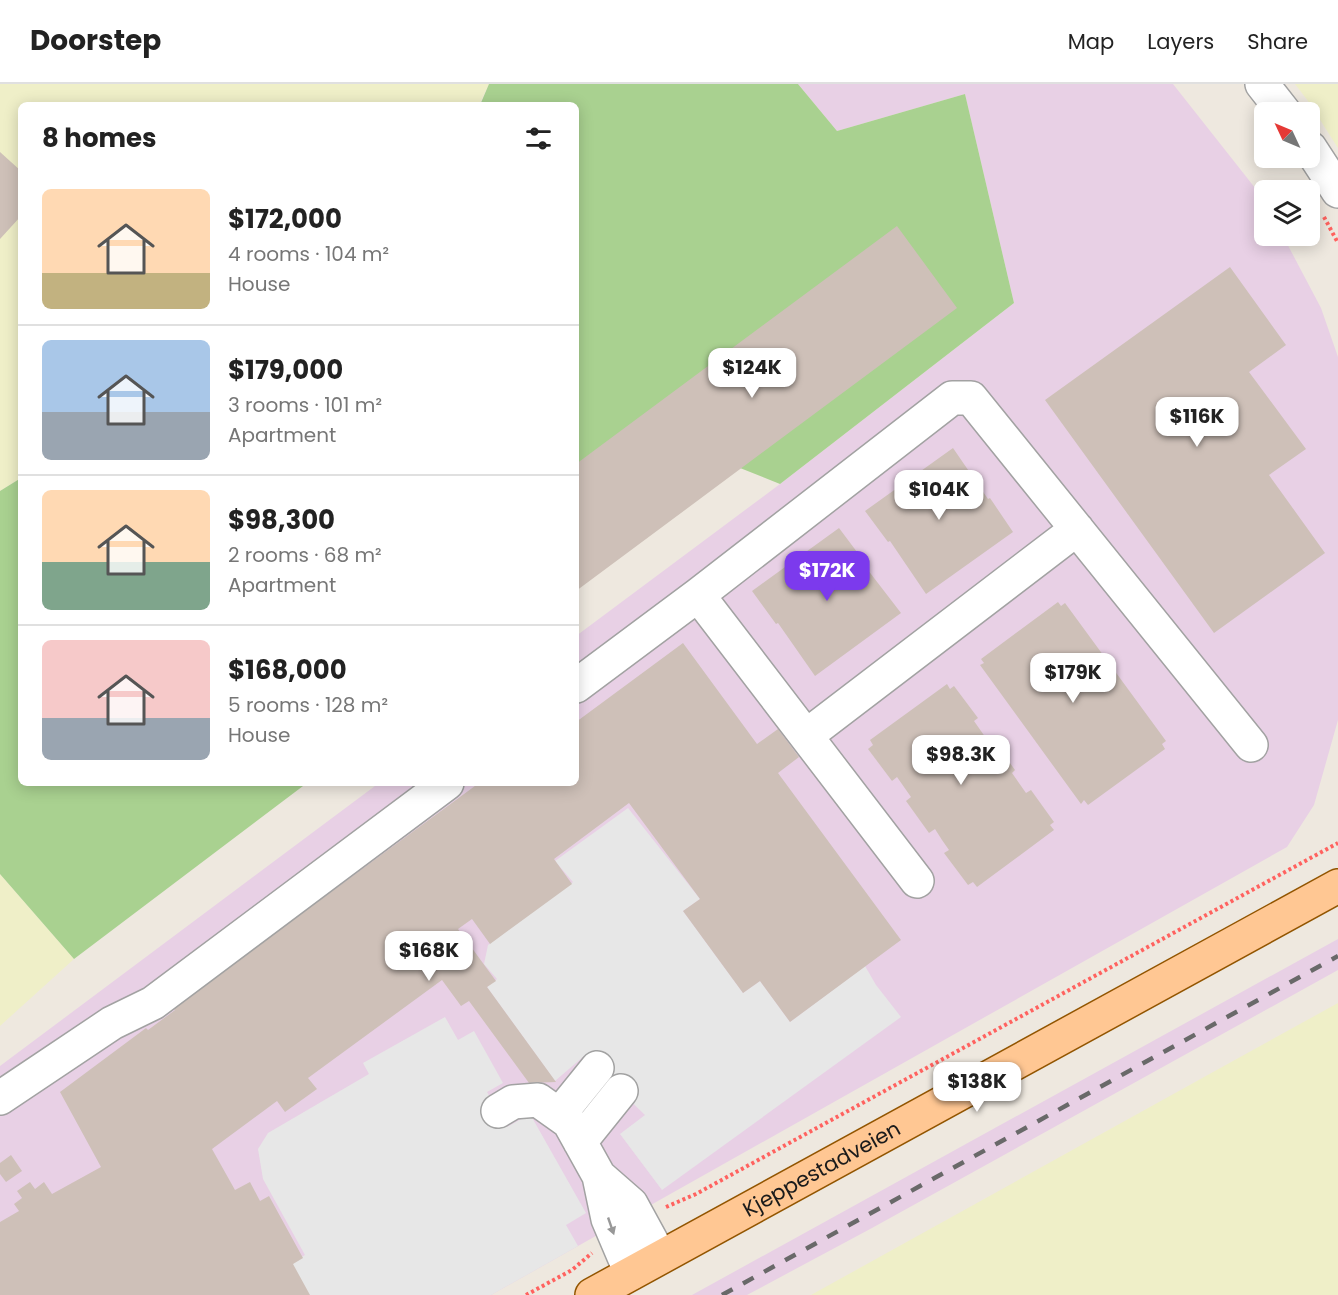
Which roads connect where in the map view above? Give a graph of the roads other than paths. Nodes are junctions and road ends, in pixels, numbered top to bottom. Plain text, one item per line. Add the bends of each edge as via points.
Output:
1 (1262, 84) edge
2 (1276, 102) edge
3 (1320, 163) edge
4 (1338, 191) edge
5 (1077, 529) junction
6 (698, 595) junction
7 (579, 684) edge
8 (806, 736) junction
9 (1251, 744) dead end
10 (443, 786) edge
11 (917, 881) dead end
12 (1338, 886) edge
13 (597, 1068) dead end
14 (621, 1091) dead end
15 (0, 1098) edge
16 (498, 1111) dead end
17 (559, 1115) junction
18 (580, 1142) junction
19 (599, 1176) junction
20 (660, 1257) junction
21 (631, 1274) junction
22 (592, 1295) edge

1 - 2 street
3 - 4 street
5 - 6 street via 971,398 952,398
5 - 8 street
5 - 9 street
6 - 7 street
6 - 8 street
8 - 11 street
10 - 15 street via 153,1003 111,1023
12 - 20 main road, Kjeppestadveien
13 - 17 street
14 - 18 street
16 - 17 street via 513,1102 538,1101
17 - 18 street via 569,1122
18 - 19 street
19 - 20 street via 631,1204
19 -> 21 street via 608,1219
20 - 21 main road, Kjeppestadveien
21 - 22 main road, Kjeppestadveien

